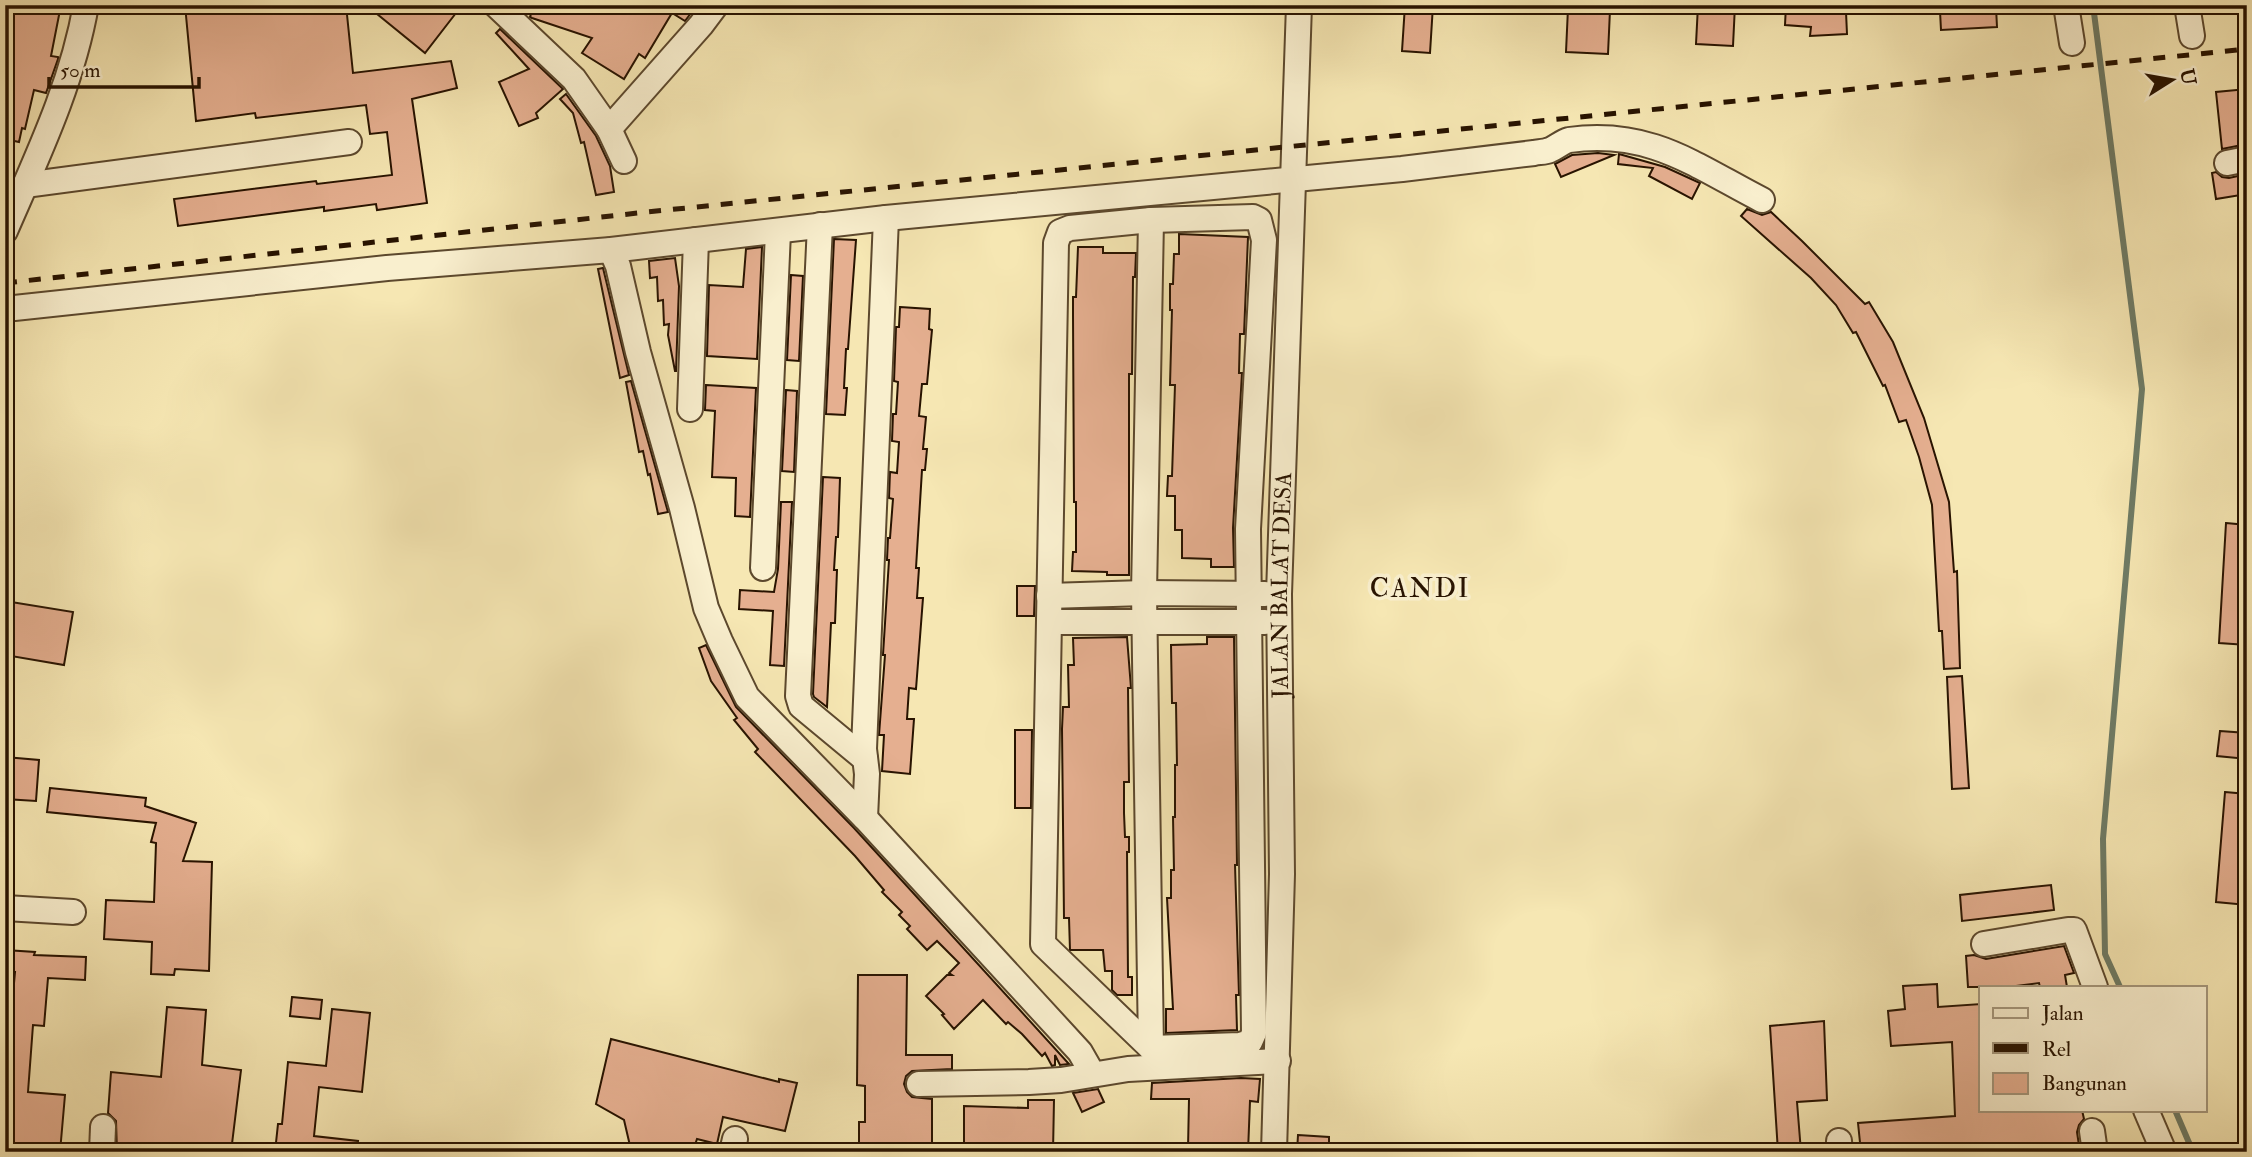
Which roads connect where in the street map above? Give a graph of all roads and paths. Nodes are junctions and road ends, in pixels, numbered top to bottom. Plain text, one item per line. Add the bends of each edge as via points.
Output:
1 (86, 5) edge
2 (496, 5) edge
3 (716, 5) edge
4 (2066, 5) edge
5 (2187, 5) edge
6 (1299, 12) edge
7 (2192, 36) dead end
8 (2072, 43) dead end
9 (616, 123) junction
10 (349, 142) dead end
11 (624, 161) dead end
12 (1293, 178) junction
13 (25, 185) junction
14 (1762, 200) dead end
15 (886, 218) junction
16 (1151, 220) junction
17 (820, 225) junction
18 (5, 231) edge
19 (778, 232) junction
20 (696, 240) junction
21 (613, 250) junction
22 (5, 309) edge
23 (690, 409) dead end
24 (763, 568) dead end
25 (1144, 593) junction
26 (1250, 593) junction
27 (1279, 594) junction
28 (1049, 596) junction
29 (1250, 621) junction
30 (1049, 622) junction
31 (1279, 622) junction
32 (1145, 623) junction
33 (866, 767) junction
34 (866, 810) junction
35 (5, 908) edge
36 (73, 912) dead end
37 (1984, 944) dead end
38 (2095, 986) edge
39 (1151, 1048) junction
40 (1278, 1061) junction
41 (1095, 1073) junction
42 (919, 1084) dead end
43 (2147, 1112) edge
44 (1275, 1152) edge
45 (2164, 1152) edge

1 - 13 street via 62,99
2 - 9 street
3 - 9 street
4 - 8 street
5 - 7 street
6 - 12 street, JALAN BALAT DESA
9 - 11 street
10 - 13 street
12 - 14 street via 1534,153 1565,141 1605,136 1663,148
12 - 15 street
12 - 27 street, JALAN BALAT DESA
13 - 18 street
15 - 17 street
15 - 33 street
16 - 25 street
16 - 26 street via 1253,217 1262,231 1248,529
16 - 28 street via 1070,228 1057,238
17 - 19 street
17 - 33 street via 798,696 801,706
19 - 20 street
19 - 24 street
20 - 21 street
20 - 23 street
21 - 22 street via 387,268
21 - 34 street via 706,608 720,641 747,697
25 - 26 street
25 - 28 street
25 - 32 street
26 - 27 street
26 - 29 street
27 - 31 street, JALAN BALAT DESA
28 - 30 street
29 - 31 street
29 - 32 street
29 - 39 street via 1252,1038 1240,1045
30 - 32 street
30 - 39 street via 1043,944
31 - 40 street, JALAN BALAT DESA via 1282,874
32 - 39 street
33 - 34 street
34 - 41 street
35 - 36 street
37 - 38 street via 2074,930
40 - 41 street
40 - 44 street, JALAN BALAT DESA
41 - 42 street via 1061,1080
43 - 45 street

